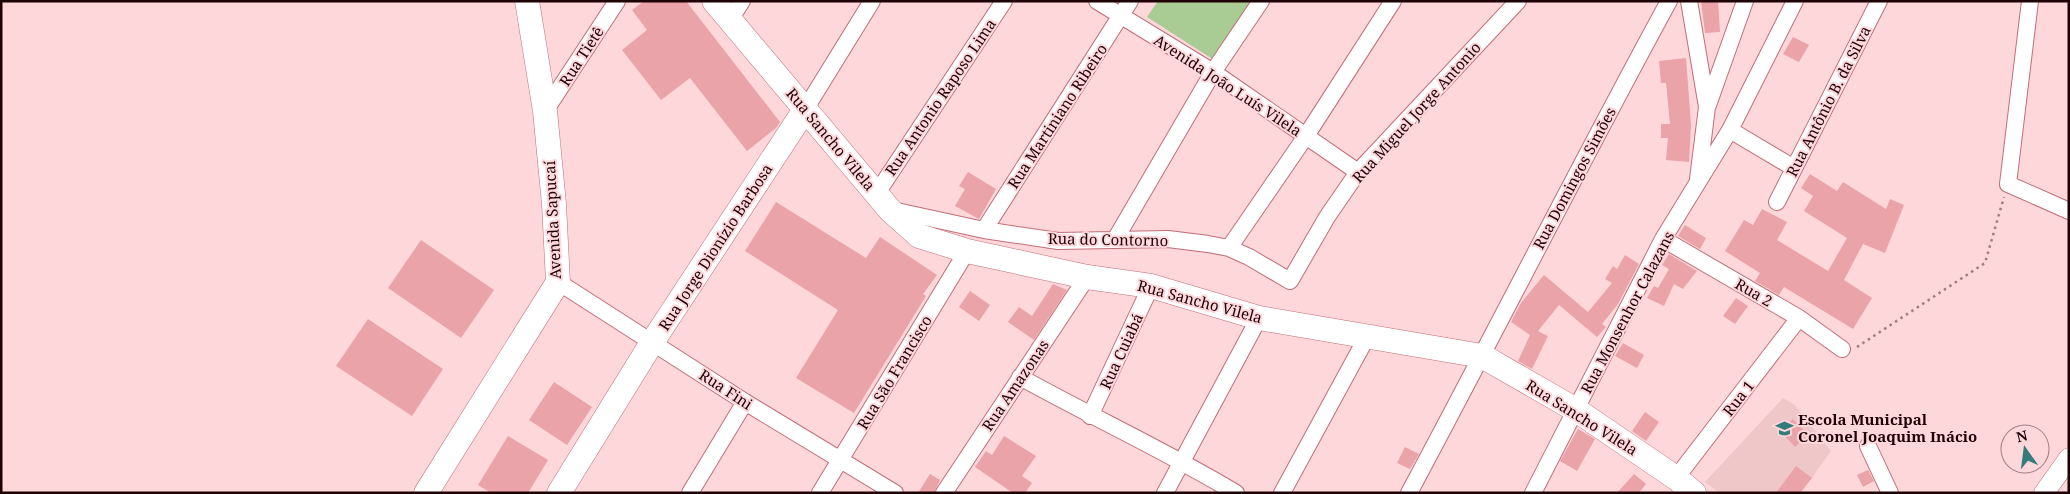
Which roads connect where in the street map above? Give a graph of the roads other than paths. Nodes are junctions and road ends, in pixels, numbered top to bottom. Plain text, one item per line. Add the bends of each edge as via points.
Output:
1 (527, 1) edge
2 (617, 1) edge
3 (714, 1) edge
4 (872, 1) edge
5 (1004, 1) edge
6 (1096, 1) edge
7 (1130, 1) edge
8 (1261, 1) edge
9 (1393, 1) edge
10 (1518, 1) edge
11 (1669, 1) edge
12 (1690, 1) edge
13 (1746, 1) edge
14 (1795, 1) edge
15 (1880, 1) edge
16 (2030, 1) edge
17 (736, 11) edge
18 (1121, 16) junction
19 (1213, 72) junction
20 (1707, 107) junction
21 (806, 108) junction
22 (544, 110) junction
23 (1730, 130) junction
24 (1306, 136) junction
25 (1794, 168) junction
26 (1358, 172) junction
27 (1698, 187) junction
28 (883, 201) junction
29 (1777, 202) dead end
30 (2069, 211) edge
31 (984, 230) junction
32 (1116, 238) junction
33 (1663, 240) junction
34 (1229, 248) junction
35 (967, 252) junction
36 (1087, 277) junction
37 (1290, 281) joint
38 (558, 282) junction
39 (1151, 286) junction
40 (1259, 318) junction
41 (1799, 318) junction
42 (1368, 336) junction
43 (653, 341) junction
44 (1842, 349) road end
45 (1482, 356) junction
46 (1020, 377) junction
47 (745, 402) junction
48 (1576, 410) junction
49 (1090, 416) junction
50 (1868, 446) dead end
51 (2069, 458) edge
52 (842, 460) junction
53 (1182, 461) junction
54 (1676, 478) junction
55 (2047, 491) edge
56 (426, 493) edge
57 (559, 493) edge
58 (690, 493) edge
59 (820, 493) edge
60 (895, 493) edge
61 (944, 493) edge
62 (1165, 493) edge
63 (1236, 493) edge
64 (1282, 493) edge
65 (1410, 493) edge
66 (1533, 493) edge
67 (1694, 493) edge
68 (1890, 493) edge

1 - 22 main road, Avenida Sapucaí
2 - 22 street, Rua Tietê
3 - 17 main road, Rua Sancho Vilela
4 - 21 street, Rua Jorge Dionízio Barbosa
5 - 28 street, Rua Antonio Raposo Lima
6 - 18 street, Avenida João Luís Vilela
7 - 18 street, Rua Martiniano Ribeiro
8 - 19 street
9 - 24 street
10 - 26 street, Rua Miguel Jorge Antonio
11 - 45 street, Rua Domingos Simões
12 - 20 street
13 - 20 street
14 - 23 street
15 - 25 street, Rua Antônio B. da Silva
16 - 30 street via 2008,184
17 - 21 main road, Rua Sancho Vilela
18 - 19 street, Avenida João Luís Vilela
18 - 31 street, Rua Martiniano Ribeiro
19 - 24 street, Avenida João Luís Vilela
19 - 32 street
20 - 27 street
21 - 28 main road, Rua Sancho Vilela
21 - 43 main road, Rua Jorge Dionízio Barbosa
22 - 38 main road, Avenida Sapucaí
23 - 25 street
23 - 27 street
24 - 26 street, Avenida João Luís Vilela
24 - 34 street
25 - 29 street, Rua Antônio B. da Silva
26 - 37 street, Rua Miguel Jorge Antonio
27 - 33 street, Rua Monsenhor Calazans
28 - 31 street, Rua do Contorno
28 - 35 main road, Rua Sancho Vilela via 919,236
31 - 32 street, Rua do Contorno via 1058,241
32 - 34 street, Rua do Contorno via 1168,239
33 - 41 street, Rua 2
33 - 48 street, Rua Monsenhor Calazans
34 - 37 street, Rua do Contorno
35 - 36 main road, Rua Sancho Vilela
35 - 52 street, Rua São Francisco
36 - 39 main road, Rua Sancho Vilela
36 - 46 street, Rua Amazonas
38 - 43 street, Rua Fini
38 - 56 main road, Avenida Sapucaí
39 - 40 main road, Rua Sancho Vilela
39 - 49 street, Rua Cuiabá
40 - 42 main road, Rua Sancho Vilela
40 - 53 street
41 - 44 street, Rua 2
41 - 54 street, Rua 1
42 - 45 main road, Rua Sancho Vilela
42 - 64 street
43 - 47 street, Rua Fini
43 - 57 main road, Rua Jorge Dionízio Barbosa
45 - 48 main road, Rua Sancho Vilela
45 - 65 street, Rua Domingos Simões
46 - 49 street
46 - 61 street, Rua Amazonas
47 - 52 street, Rua Fini
47 - 58 street
48 - 54 main road, Rua Sancho Vilela
48 - 66 street, Rua Monsenhor Calazans
49 - 53 street
50 - 68 street
51 - 55 street
52 - 59 street, Rua São Francisco
52 - 60 street, Rua Fini
53 - 62 street
53 - 63 street
54 - 67 main road, Rua Sancho Vilela

